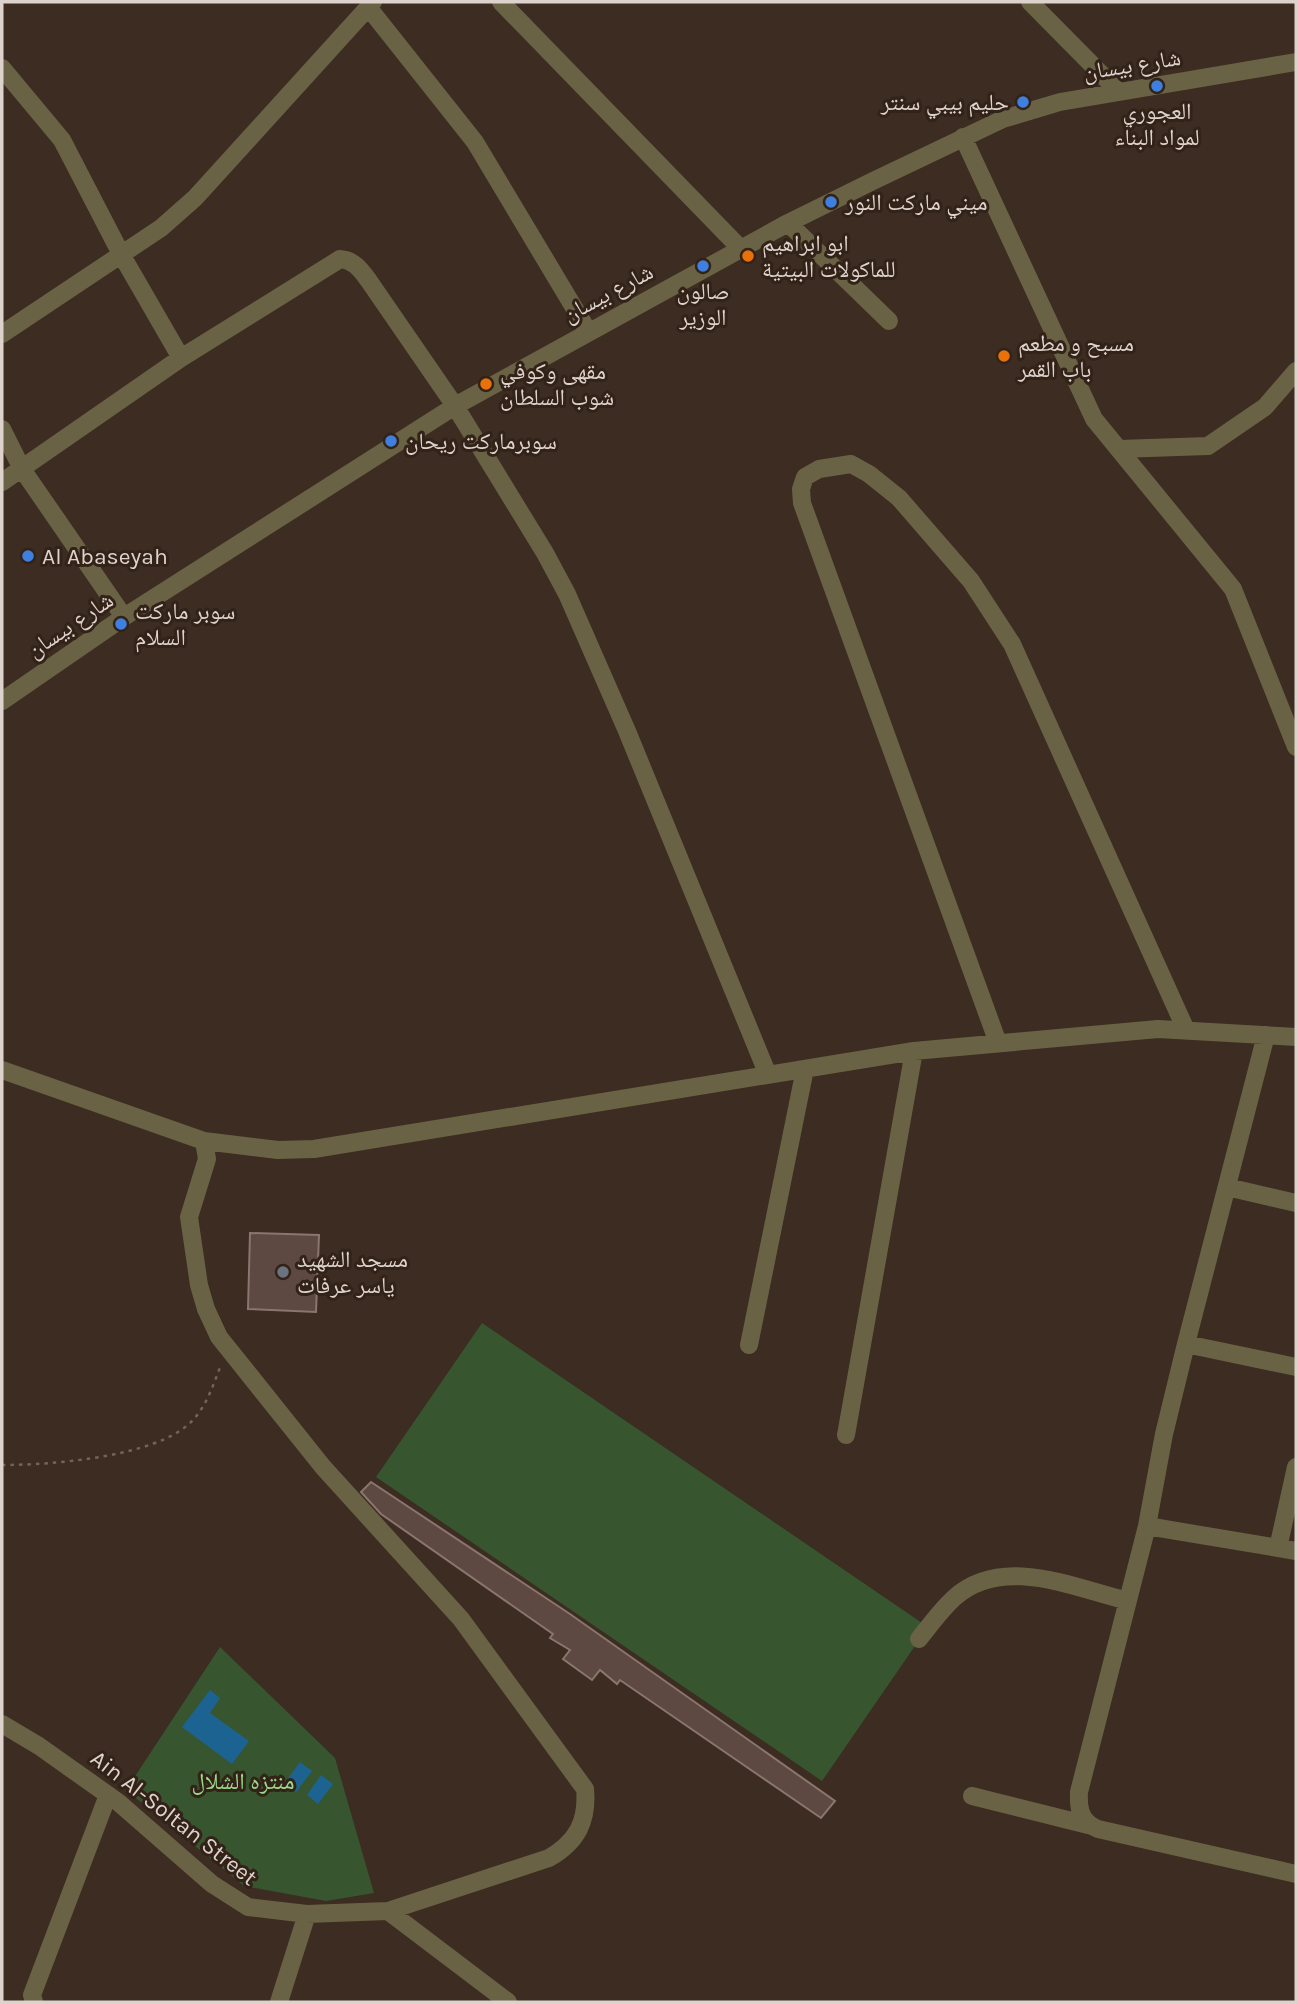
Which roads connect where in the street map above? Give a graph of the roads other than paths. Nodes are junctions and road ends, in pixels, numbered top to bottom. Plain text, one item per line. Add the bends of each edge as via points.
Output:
1 (501, 2) edge
2 (1030, 2) edge
3 (371, 4) edge
4 (1296, 62) edge
5 (2, 68) edge
6 (1119, 92) junction
7 (963, 137) junction
8 (788, 223) junction
9 (741, 249) junction
10 (121, 254) junction
11 (890, 321) dead end
12 (588, 331) junction
13 (2, 334) edge
14 (181, 358) junction
15 (1296, 371) edge
16 (454, 405) junction
17 (2, 429) edge
18 (1119, 449) junction
19 (22, 469) junction
20 (2, 482) edge
21 (124, 617) junction
22 (2, 701) edge
23 (1296, 747) edge
24 (1186, 1030) junction
25 (1266, 1034) junction
26 (1296, 1037) edge
27 (998, 1043) junction
28 (914, 1051) junction
29 (805, 1069) junction
30 (2, 1070) edge
31 (768, 1075) junction
32 (204, 1141) junction
33 (1227, 1187) junction
34 (1296, 1203) edge
35 (1186, 1344) junction
36 (749, 1345) dead end
37 (1296, 1367) edge
38 (846, 1435) dead end
39 (1296, 1467) edge
40 (1147, 1526) junction
41 (1278, 1548) junction
42 (1296, 1551) edge
43 (1128, 1601) junction
44 (919, 1639) dead end
45 (2, 1724) edge
46 (108, 1796) junction
47 (972, 1797) dead end
48 (1088, 1825) junction
49 (1296, 1874) edge
50 (388, 1911) junction
51 (307, 1914) junction
52 (34, 2002) edge
53 (279, 2002) edge
54 (508, 2002) edge

1 - 9 street
2 - 6 street
3 - 10 street via 221,173 161,228
3 - 12 street via 475,142
4 - 6 street, شارع بيسان
5 - 10 street via 62,140
6 - 7 street, شارع بيسان via 1060,102
7 - 8 street, شارع بيسان
7 - 18 street via 1094,419
8 - 9 street, شارع بيسان
8 - 11 street
9 - 12 street, شارع بيسان
10 - 13 street
10 - 14 street
12 - 16 street, شارع بيسان
14 - 16 street via 340,259 348,260 369,281
14 - 19 street
15 - 18 street via 1265,407 1208,446
16 - 21 street, شارع بيسان
16 - 31 street via 567,594
17 - 19 street
18 - 23 street via 1233,589
19 - 20 street
19 - 21 street
21 - 22 street, شارع بيسان
24 - 25 street
24 - 27 street
24 - 27 street via 1012,645 971,581 881,483 851,464 819,469 805,477 802,503
25 - 26 street
25 - 33 street
27 - 28 street
28 - 29 street
28 - 38 street
29 - 31 street
29 - 36 street
30 - 32 street
31 - 32 street via 314,1149
32 - 50 street, Ain Al-Soltan Street via 207,1159 188,1217 206,1309 228,1348 323,1467 461,1619 585,1789 586,1809 568,1847 549,1858
33 - 34 street
33 - 35 street
35 - 37 street
35 - 40 street
39 - 41 street
40 - 41 street
40 - 43 street
41 - 42 street
43 - 44 street via 1026,1576 994,1576 955,1598
43 - 48 street via 1079,1792 1078,1809
45 - 46 street, Ain Al-Soltan Street
46 - 51 street, Ain Al-Soltan Street via 212,1884 248,1907
46 - 52 street via 32,1994
47 - 48 street
48 - 49 street
50 - 51 street, Ain Al-Soltan Street
50 - 54 street
51 - 53 street

